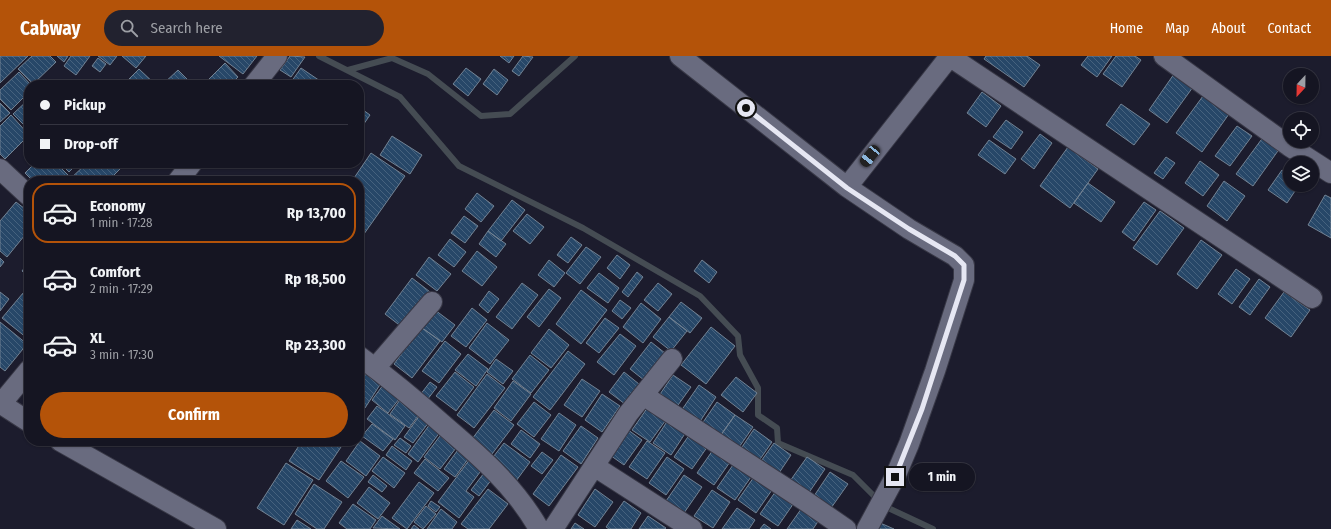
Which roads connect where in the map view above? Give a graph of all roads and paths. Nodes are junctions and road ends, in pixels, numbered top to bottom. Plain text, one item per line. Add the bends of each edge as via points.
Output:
1 (680, 56) edge
2 (950, 56) edge
3 (1164, 56) edge
4 (274, 59) edge
5 (258, 80) edge
6 (188, 168) edge
7 (0, 169) edge
8 (1331, 173) edge
9 (182, 176) edge
10 (847, 188) junction
11 (24, 191) edge
12 (1312, 298) dead end
13 (432, 302) dead end
14 (672, 359) dead end
15 (364, 360) edge
16 (375, 368) junction
17 (24, 376) edge
18 (643, 395) junction
19 (0, 404) edge
20 (24, 419) edge
21 (69, 446) edge
22 (594, 466) junction
23 (216, 529) edge
24 (539, 529) edge
25 (553, 529) edge
26 (692, 529) edge
27 (846, 529) edge
28 (867, 529) edge

1 - 10 street
2 - 10 street
2 - 12 street
3 - 8 street
4 - 5 street
6 - 9 street
7 - 11 street
10 - 28 street via 955,256 965,268 964,280 935,371 895,477
13 - 16 street
14 - 18 street
15 - 16 street
16 - 24 street via 477,453 517,495
17 - 19 street
18 - 22 street
18 - 27 street
19 - 20 street
21 - 23 street
22 - 25 street
22 - 26 street

